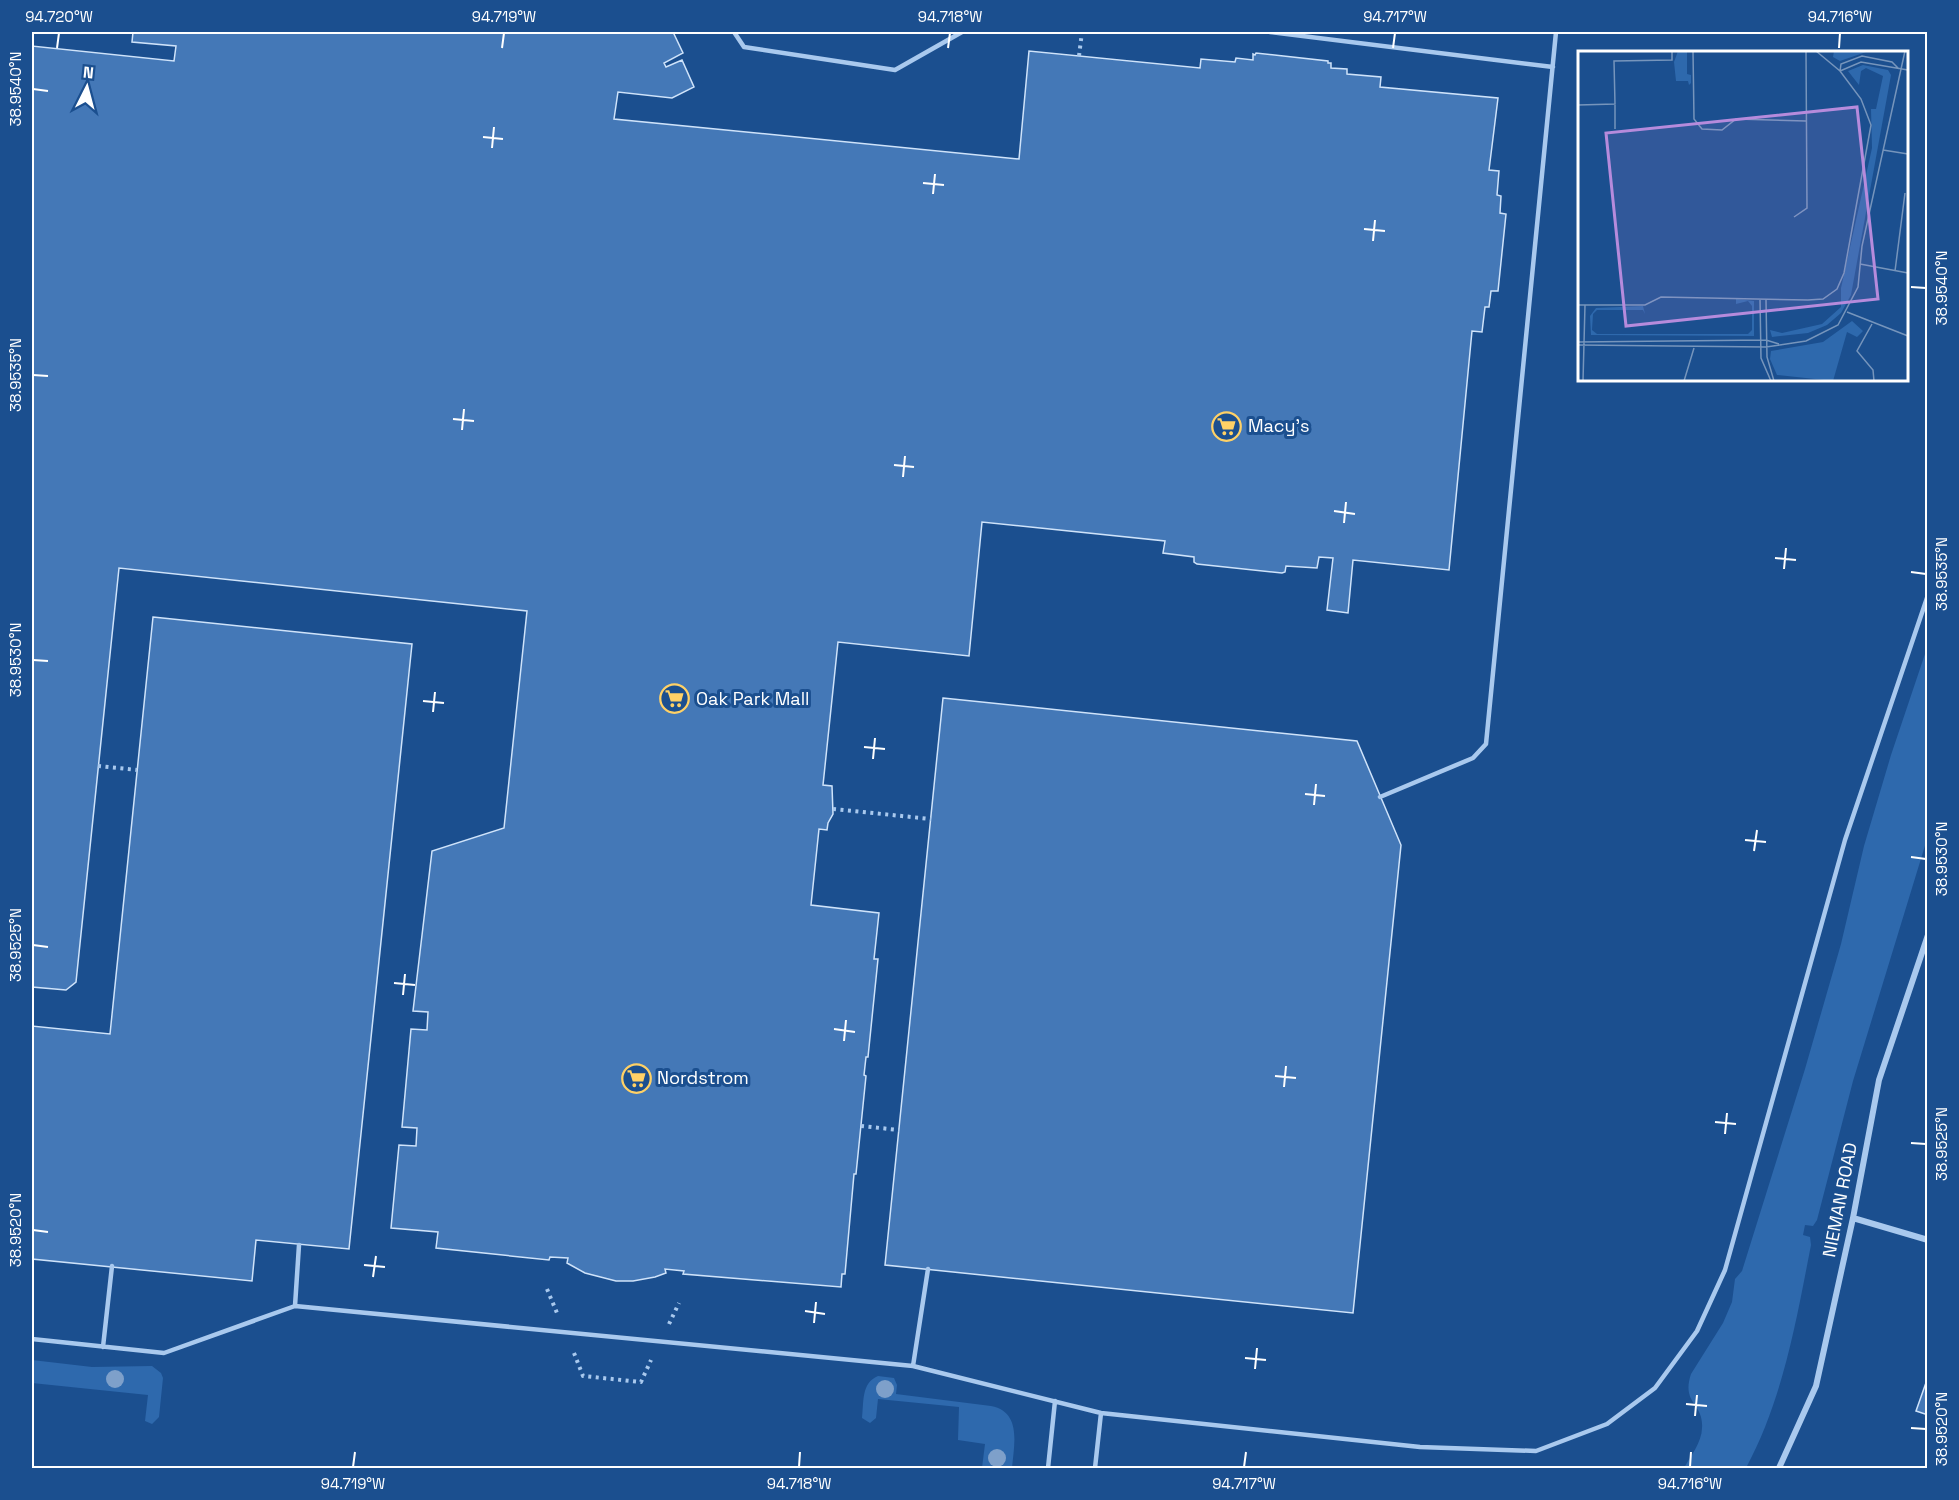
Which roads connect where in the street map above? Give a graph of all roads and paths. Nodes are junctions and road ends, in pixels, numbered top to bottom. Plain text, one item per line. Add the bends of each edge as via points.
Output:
1 (734, 32) edge
2 (962, 32) edge
3 (1082, 32) edge
4 (1270, 32) edge
5 (1556, 32) edge
6 (1079, 56) dead end
7 (1553, 67) junction
8 (1928, 596) edge
9 (98, 766) dead end
10 (137, 770) dead end
11 (1380, 797) dead end
12 (833, 809) dead end
13 (931, 819) dead end
14 (1928, 935) edge
15 (861, 1126) dead end
16 (899, 1130) dead end
17 (1853, 1218) junction
18 (1928, 1240) edge
19 (299, 1245) dead end
20 (112, 1266) dead end
21 (928, 1269) dead end
22 (295, 1306) junction
23 (32, 1339) edge
24 (103, 1347) junction
25 (913, 1366) junction
26 (1055, 1401) junction
27 (1101, 1413) junction
28 (1048, 1468) edge
29 (1095, 1468) edge
30 (1779, 1468) edge

1 - 2 lane via 744,47 895,70
3 - 6 path
4 - 7 lane
5 - 7 lane
7 - 11 lane via 1486,744 1473,758
8 - 27 lane via 1845,840 1725,1270 1696,1330 1655,1388 1607,1424 1536,1451 1420,1447
9 - 10 path
12 - 13 path
14 - 17 street, NIEMAN ROAD via 1879,1080
15 - 16 path
17 - 18 street
17 - 30 street, NIEMAN ROAD via 1816,1386
19 - 22 lane
20 - 24 lane
21 - 25 lane
22 - 24 lane via 164,1353
22 - 25 lane
23 - 24 lane
25 - 26 lane
26 - 27 lane
26 - 28 lane
27 - 29 lane

